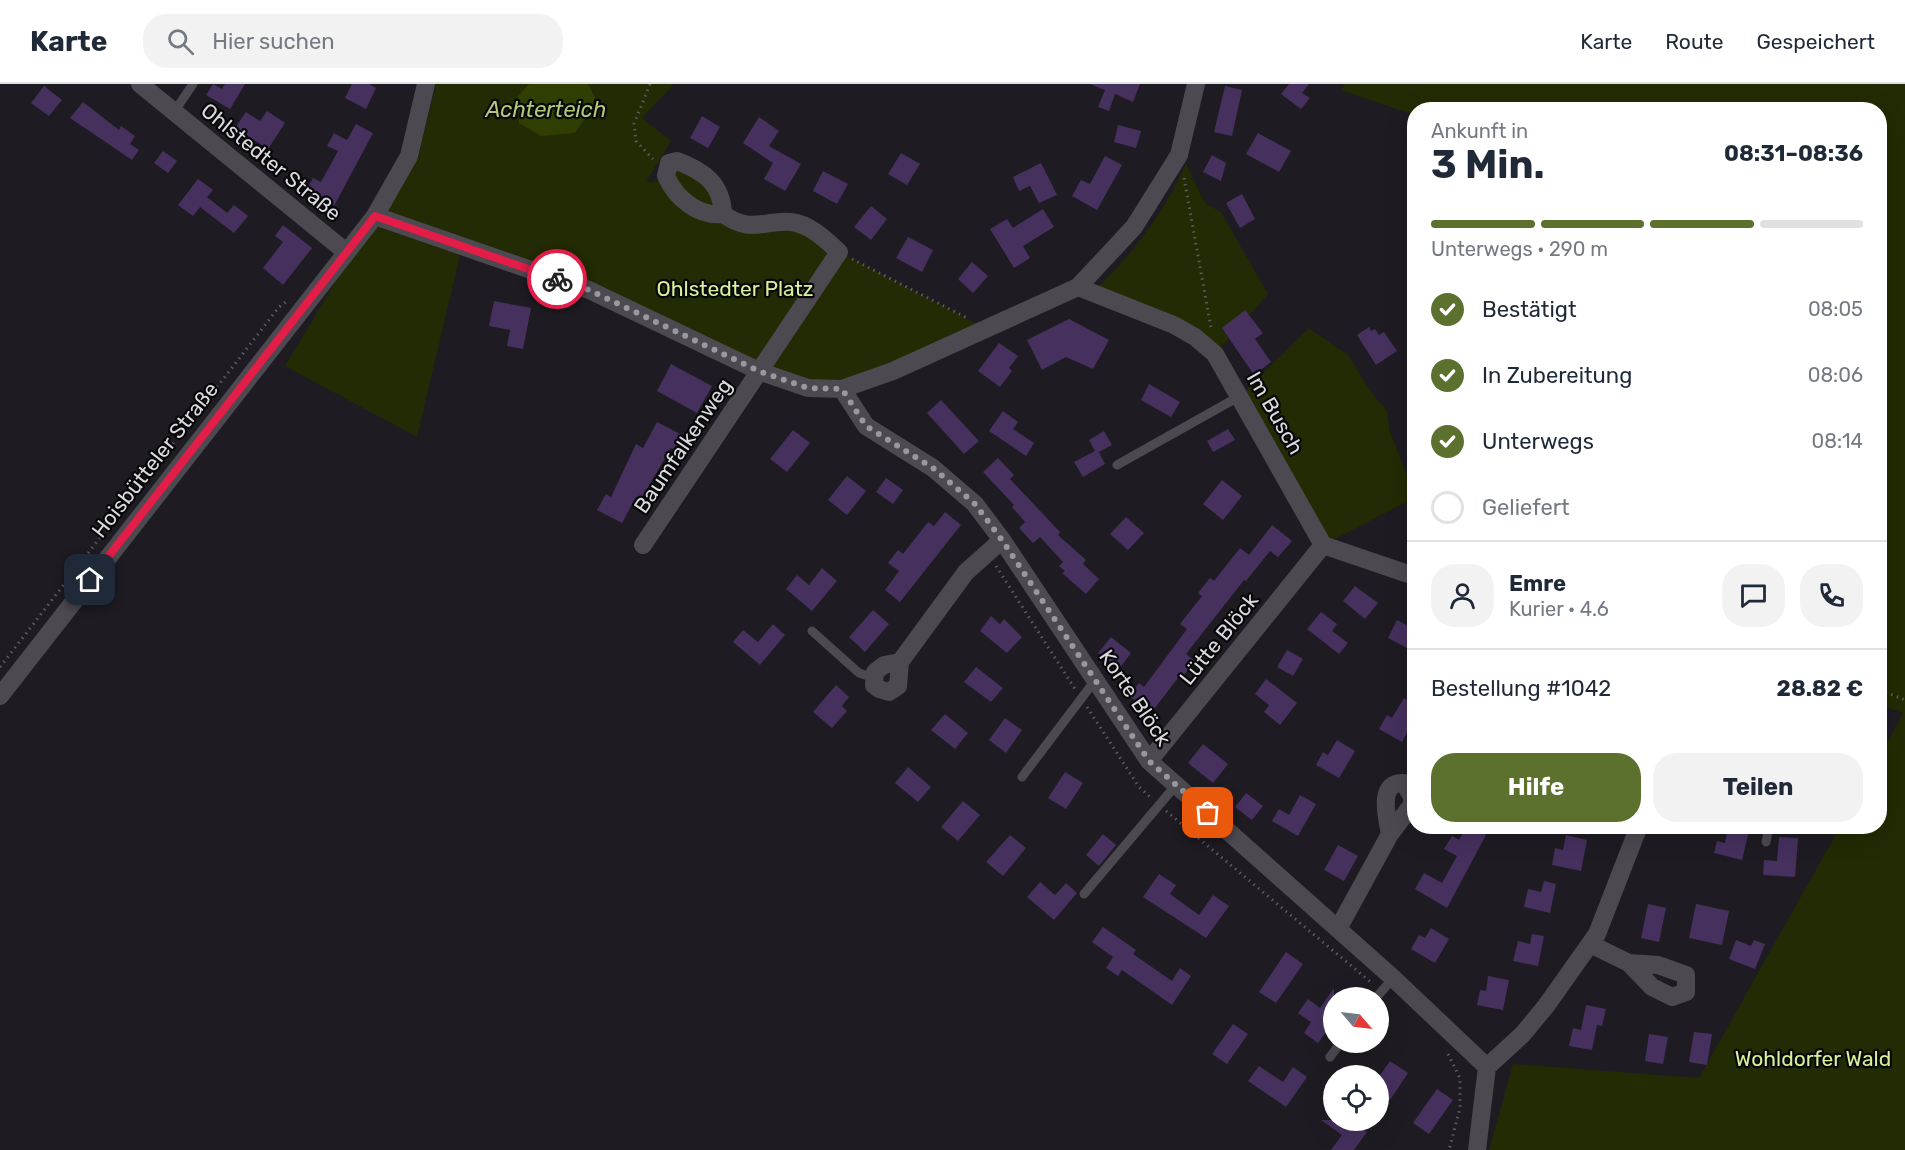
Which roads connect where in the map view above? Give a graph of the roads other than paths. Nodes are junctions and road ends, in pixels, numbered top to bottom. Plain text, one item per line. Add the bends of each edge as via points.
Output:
1 (140, 84) edge
2 (193, 84) edge
3 (426, 84) edge
4 (1196, 84) edge
5 (174, 112) junction
6 (723, 214) junction
7 (375, 216) junction
8 (346, 252) junction
9 (1078, 287) junction
10 (761, 372) junction
11 (842, 389) junction
12 (1239, 396) junction
13 (1117, 465) dead end
14 (1002, 540) junction
15 (643, 545) dead end
16 (1323, 545) junction
17 (1407, 574) edge
18 (812, 631) dead end
19 (874, 678) joint
20 (1096, 679) junction
21 (0, 696) edge
22 (1149, 761) junction
23 (1022, 777) dead end
24 (1176, 785) junction
25 (1390, 834) dead end
26 (1636, 834) edge
27 (1768, 834) edge
28 (1766, 842) dead end
29 (1084, 894) dead end
30 (1338, 929) junction
31 (1590, 944) junction
32 (1629, 963) dead end
33 (1393, 978) junction
34 (1385, 987) edge
35 (1333, 1053) edge
36 (1330, 1057) dead end
37 (1487, 1066) junction
38 (1477, 1150) edge

1 - 5 street, Ohlstedter Straße
2 - 5 lane
3 - 7 street via 409,156
4 - 9 street via 1179,155 1134,227
5 - 8 street, Ohlstedter Straße
6 - 6 street via 723,201 710,177 677,160 669,163 668,181 686,203 711,215
6 - 10 street via 746,226 792,222 804,225 839,252
7 - 8 street
7 - 10 street via 589,290
8 - 21 street, Hoisbütteler Straße
9 - 11 street via 989,330
9 - 12 street, Im Busch via 1174,325 1201,340 1215,354
10 - 11 street via 808,388
10 - 15 street, Baumfalkenweg
11 - 14 street, Korte Blöck via 866,426 933,468 975,504
12 - 13 lane
12 - 16 street, Im Busch
14 - 19 street via 966,572 900,662 884,665
14 - 20 street, Korte Blöck
16 - 17 street
16 - 22 street, Lütte Blöck
18 - 19 lane via 859,673
20 - 22 street, Korte Blöck
20 - 23 lane
22 - 24 street, Korte Blöck
24 - 29 lane
24 - 30 street, Korte Blöck
25 - 30 street
26 - 31 street
27 - 28 lane
30 - 33 street, Korte Blöck
31 - 32 street
31 - 37 street via 1522,1035
33 - 34 lane
33 - 37 street, Korte Blöck
35 - 36 lane
37 - 38 street

